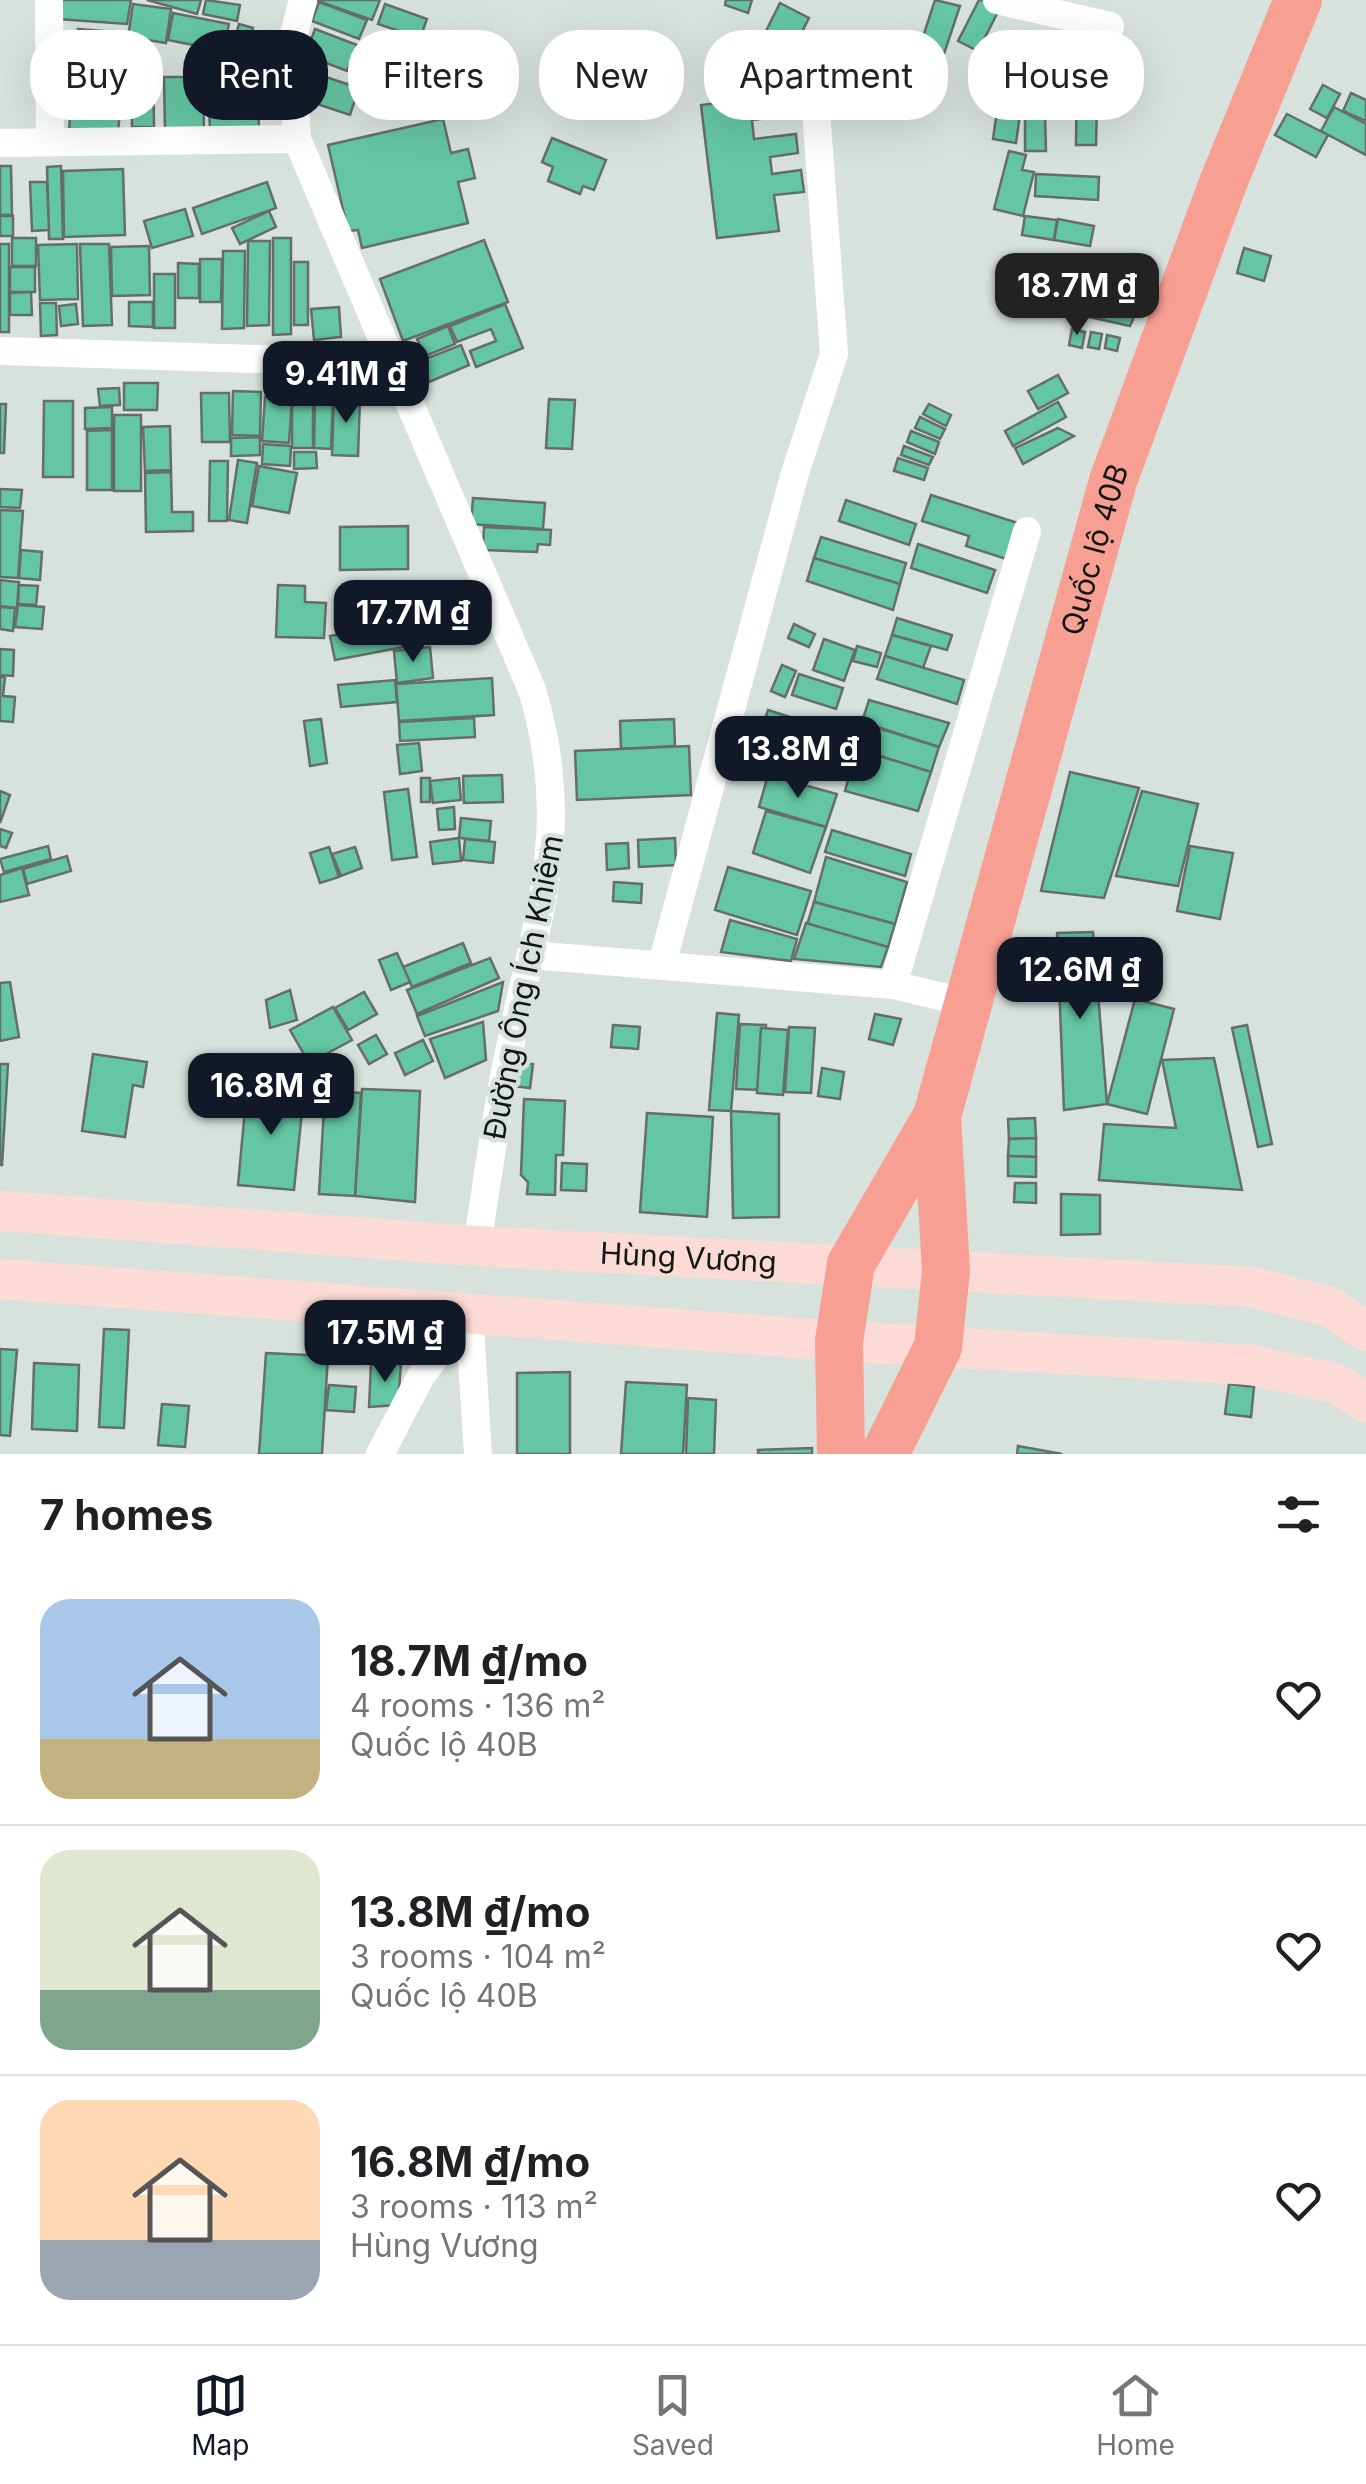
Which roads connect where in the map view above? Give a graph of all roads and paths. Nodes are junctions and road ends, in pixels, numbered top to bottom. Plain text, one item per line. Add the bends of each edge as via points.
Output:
1 (50, 0) edge
2 (303, 0) edge
3 (997, 0) edge
4 (1298, 0) edge
5 (1110, 26) dead end
6 (817, 120) edge
7 (297, 139) junction
8 (50, 142) junction
9 (0, 143) edge
10 (0, 351) edge
11 (389, 363) junction
12 (1027, 530) dead end
13 (531, 955) junction
14 (662, 964) junction
15 (893, 985) junction
16 (969, 1003) junction
17 (936, 1116) junction
18 (0, 1210) edge
19 (477, 1246) junction
20 (850, 1264) junction
21 (946, 1271) junction
22 (0, 1279) edge
23 (469, 1312) junction
24 (1366, 1332) edge
25 (839, 1341) junction
26 (938, 1347) junction
27 (1366, 1402) edge
28 (380, 1454) edge
29 (478, 1454) edge
30 (841, 1454) edge
31 (885, 1454) edge

1 - 8 street
2 - 7 street, Đường Ông Ích Khiêm via 292,42
3 - 5 street
4 - 16 highway, Quốc lộ 40B via 1216,200 1114,481
6 - 14 street via 834,354
7 - 8 street
7 - 11 street, Đường Ông Ích Khiêm
8 - 9 street
10 - 11 street
11 - 13 street, Đường Ông Ích Khiêm via 532,690 548,744 554,824
12 - 15 street
13 - 14 street
13 - 19 street, Đường Ông Ích Khiêm
14 - 15 street
15 - 16 street
16 - 17 highway, Quốc lộ 40B
17 - 20 highway
17 - 21 highway
18 - 19 main road, Hùng Vương
19 - 20 main road, Hùng Vương
19 - 23 main road
20 - 21 main road, Hùng Vương
20 - 25 highway
21 - 24 main road, Hùng Vương via 1252,1287 1330,1307
21 - 26 highway
22 - 23 main road
23 - 25 main road
23 - 28 street via 421,1376
23 - 29 street
25 - 26 main road
25 - 30 highway
26 - 27 main road via 1252,1366 1337,1384
26 - 31 highway

